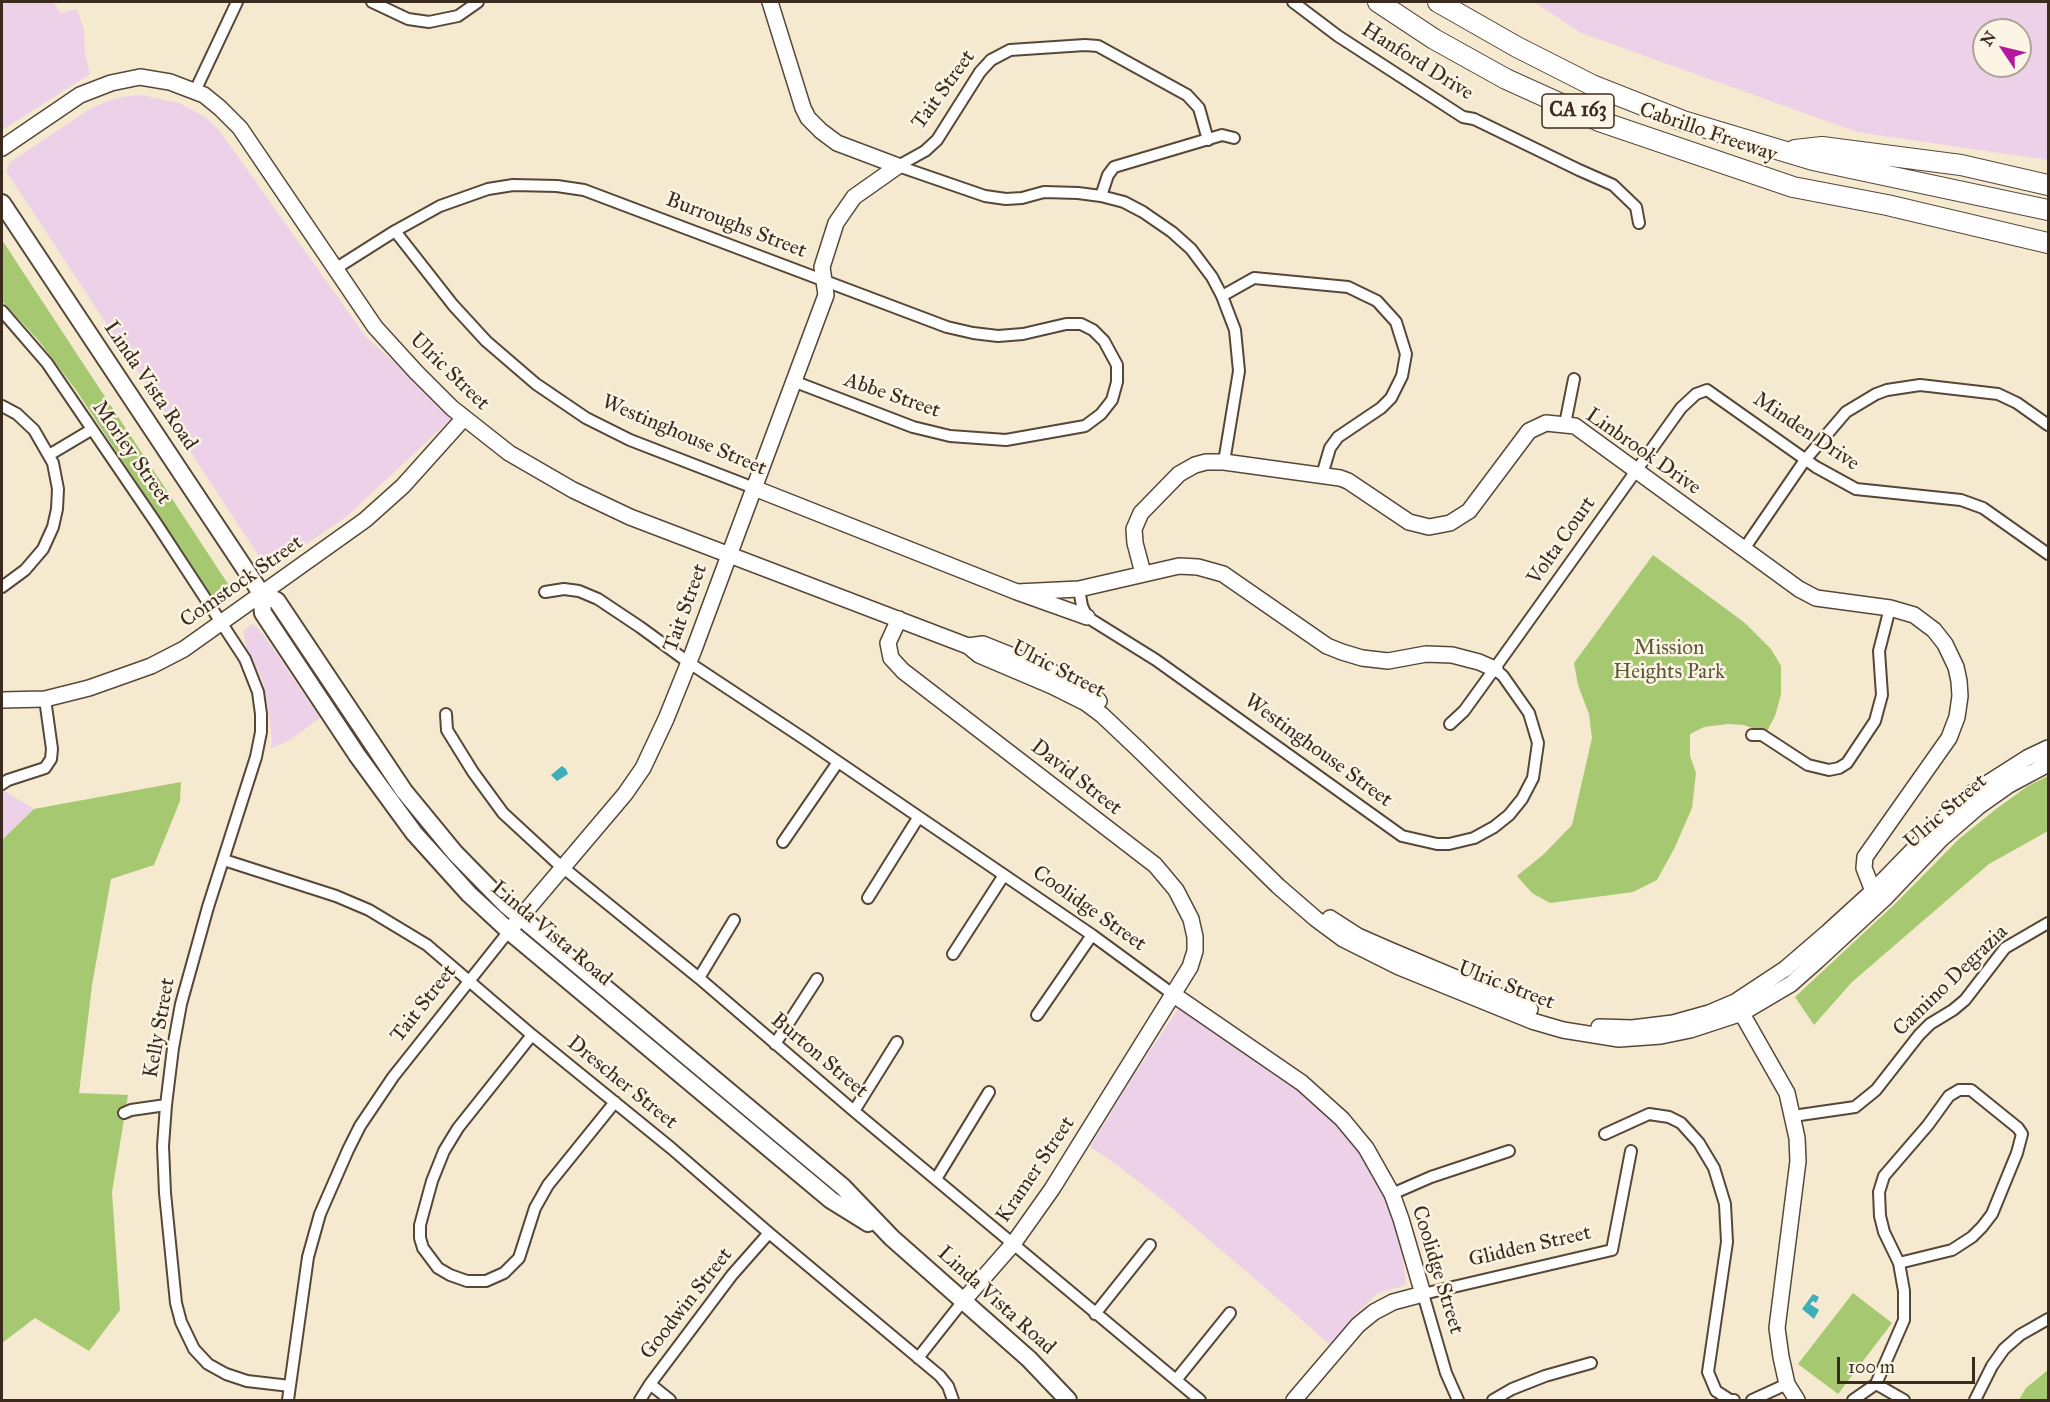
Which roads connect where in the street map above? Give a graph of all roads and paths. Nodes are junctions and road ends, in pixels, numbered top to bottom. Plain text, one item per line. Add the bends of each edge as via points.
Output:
1 (237, 2) edge
2 (372, 2) edge
3 (478, 2) edge
4 (770, 2) edge
5 (1293, 2) edge
6 (1378, 2) edge
7 (1438, 2) edge
8 (195, 91) junction
9 (1234, 138) dead end
10 (1208, 140) junction
11 (2, 148) edge
12 (1783, 152) junction
13 (898, 166) junction
14 (2049, 185) edge
15 (1101, 196) junction
16 (2, 203) edge
17 (2049, 210) edge
18 (1639, 223) dead end
19 (395, 231) junction
20 (2049, 243) edge
21 (334, 269) junction
22 (824, 282) junction
23 (1222, 296) junction
24 (2, 311) edge
25 (1117, 365) joint
26 (1575, 379) dead end
27 (793, 381) junction
28 (1710, 390) joint
29 (2, 406) edge
30 (464, 418) junction
31 (1565, 424) junction
32 (2049, 425) edge
33 (91, 430) junction
34 (49, 455) junction
35 (1805, 460) junction
36 (1224, 462) junction
37 (1636, 472) junction
38 (1322, 475) junction
39 (754, 488) junction
40 (1744, 549) junction
41 (728, 554) junction
42 (2049, 554) edge
43 (1143, 573) junction
44 (2, 586) edge
45 (1079, 589) junction
46 (545, 592) dead end
47 (1017, 592) junction
48 (261, 594) junction
49 (1890, 608) junction
50 (1087, 617) junction
51 (899, 619) junction
52 (221, 622) junction
53 (688, 662) junction
54 (1495, 669) junction
55 (45, 699) junction
56 (2, 700) edge
57 (446, 714) dead end
58 (1450, 724) dead end
59 (1752, 735) dead end
60 (2049, 748) edge
61 (838, 762) junction
62 (2049, 764) edge
63 (2, 784) edge
64 (918, 818) junction
65 (783, 842) dead end
66 (224, 860) junction
67 (563, 868) junction
68 (1005, 875) junction
69 (1896, 887) junction
70 (1873, 891) junction
71 (868, 898) dead end
72 (521, 918) junction
73 (734, 920) dead end
74 (1862, 920) junction
75 (2049, 923) edge
76 (509, 931) junction
77 (1092, 935) junction
78 (953, 954) dead end
79 (699, 978) junction
80 (817, 979) dead end
81 (468, 981) junction
82 (1174, 995) junction
83 (1738, 1008) junction
84 (1037, 1015) dead end
85 (532, 1035) junction
86 (897, 1042) dead end
87 (775, 1044) junction
88 (989, 1092) dead end
89 (615, 1102) junction
90 (166, 1105) junction
91 (854, 1111) junction
92 (124, 1113) dead end
93 (1793, 1116) junction
94 (1605, 1134) dead end
95 (1509, 1151) dead end
96 (1631, 1151) dead end
97 (936, 1179) junction
98 (1392, 1194) junction
99 (769, 1233) junction
100 (892, 1238) junction
101 (1012, 1244) junction
102 (1150, 1245) dead end
103 (1899, 1263) junction
104 (1423, 1294) junction
105 (963, 1301) junction
106 (1230, 1313) dead end
107 (1095, 1314) junction
108 (2049, 1319) edge
109 (918, 1358) junction
110 (1591, 1363) dead end
111 (1176, 1380) junction
112 (650, 1384) junction
113 (1787, 1384) junction
114 (1876, 1384) junction
115 (290, 1386) junction
116 (288, 1401) edge
117 (640, 1401) edge
118 (669, 1401) edge
119 (953, 1401) edge
120 (1068, 1401) edge
121 (1200, 1401) edge
122 (1294, 1401) edge
123 (1458, 1401) edge
124 (1493, 1401) edge
125 (1734, 1401) edge
126 (1752, 1401) edge
127 (1797, 1401) edge
128 (1853, 1401) edge
129 (1904, 1401) edge
130 (1975, 1401) edge

1 - 8 street
2 - 3 street via 408,19 429,22 458,16
4 - 13 street via 808,118 837,143
5 - 18 street, Hanford Drive via 1463,117 1613,185 1636,207
6 - 20 highway, Cabrillo Freeway / CA 163 via 1506,79 1599,121 1793,187
7 - 12 highway, Cabrillo Freeway / CA 163 via 1517,47 1610,92 1683,121
8 - 11 street, Ulric Street via 140,77 111,83 80,95
8 - 21 street, Ulric Street via 240,128
9 - 10 street via 1222,135
10 - 13 street, Tait Street via 1199,108 1187,95 1098,46 1010,50 991,60 980,72 937,140
10 - 15 street via 1114,167
12 - 14 highway via 1822,147 1961,165
12 - 17 highway, Cabrillo Freeway / CA 163
13 - 15 street via 985,196 1022,198 1044,192
13 - 22 street, Tait Street via 854,197 843,210 822,267
15 - 23 street via 1124,202 1172,232 1191,249
16 - 48 main road, Linda Vista Road
19 - 21 street, Burroughs Street
19 - 22 street, Burroughs Street via 440,206 488,189 557,186 584,190
19 - 39 street, Westinghouse Street via 456,309 536,384 586,418 630,440
21 - 30 street, Ulric Street via 382,335
22 - 25 street, Burroughs Street via 973,333 1023,334 1081,324 1104,341
22 - 27 street, Tait Street via 826,295
23 - 36 street via 1234,330 1239,371
23 - 38 street via 1254,278 1348,287 1377,301 1396,322 1406,354 1402,376 1381,408 1338,437 1330,448
24 - 33 street, Morley Street via 47,363
25 - 27 street, Abbe Street via 1112,400 1085,426 1006,440 950,436 912,427
26 - 31 street
27 - 39 street, Tait Street
28 - 35 street, Minden Drive
28 - 37 street, Volta Court via 1696,394 1682,408
29 - 34 street via 34,430
30 - 41 street, Ulric Street via 509,453 573,490 630,517
30 - 48 street, Comstock Street via 379,508
31 - 37 street, Linbrook Drive via 1575,426
31 - 38 street, Linbrook Drive via 1546,423 1529,431 1469,511 1450,523 1429,527 1409,522 1348,481
32 - 35 street via 1998,394 1920,386 1887,390 1846,412
33 - 34 street
33 - 52 street, Morley Street
34 - 44 street via 58,489 53,527 43,549 25,570
35 - 40 street
35 - 42 street, Minden Drive via 1856,489 1961,500 1983,508
36 - 38 street, Linbrook Drive
36 - 43 street, Linbrook Drive via 1206,462 1179,474 1141,513 1134,529
37 - 40 street, Linbrook Drive
37 - 54 street, Volta Court
39 - 41 street, Tait Street
39 - 47 street, Westinghouse Street
40 - 49 street, Linbrook Drive via 1816,598
41 - 51 street, Ulric Street
41 - 53 street, Tait Street
43 - 45 street
43 - 54 street via 1179,566 1223,574 1327,646 1362,658 1388,661 1425,654 1452,655
45 - 47 street
45 - 50 street
46 - 53 street, Coolidge Street via 579,591 598,599
47 - 50 street, Westinghouse Street
48 - 52 street, Comstock Street
48 - 72 main road, Linda Vista Road via 277,601 423,815 470,870
48 - 76 main road, Linda Vista Road via 263,614 396,809 451,875
49 - 59 street via 1879,651 1882,695 1875,721 1847,763 1829,770 1808,765 1762,735
49 - 70 street, Linbrook Drive via 1914,615 1934,630 1956,667 1960,696 1948,738 1865,857 1864,868
50 - 54 street, Westinghouse Street via 1156,660 1402,836 1437,844 1474,838 1503,820 1533,778 1538,743 1529,713
51 - 82 street, David Street via 888,643 891,658 903,671 1155,866 1176,890 1191,919 1195,944 1190,967
51 - 83 street, Ulric Street via 969,646 980,655 1086,703 1316,919 1343,939 1398,967 1532,1021 1619,1039 1690,1030
52 - 55 street, Comstock Street via 151,666
52 - 66 street, Kelly Street via 245,659 258,692 261,714 256,757
53 - 61 street, Coolidge Street
53 - 67 street, Tait Street via 643,768
54 - 58 street, Volta Court
55 - 56 street, Comstock Street
55 - 63 street via 51,759 45,768
57 - 67 street, Burton Street via 447,730 503,813
60 - 70 street, Ulric Street via 1972,794
61 - 64 street, Coolidge Street
61 - 65 street
62 - 69 street, Ulric Street via 1978,807
64 - 68 street, Coolidge Street
64 - 71 street
66 - 81 street, Drescher Street via 369,910 427,945
66 - 90 street, Kelly Street via 183,996
67 - 72 street, Tait Street
67 - 79 street, Burton Street
68 - 77 street, Coolidge Street
68 - 78 street
69 - 70 street
69 - 74 street, Ulric Street
70 - 74 street
70 - 83 street, Ulric Street
72 - 76 street, Tait Street
72 - 100 main road, Linda Vista Road via 843,1187
73 - 79 street
74 - 83 street, Ulric Street via 1791,984
75 - 93 street, Camino Degrazia via 2005,948 1965,1000 1930,1023 1876,1090 1855,1107
76 - 81 street, Tait Street
76 - 100 main road, Linda Vista Road via 831,1200
77 - 82 street, Coolidge Street
77 - 84 street
79 - 87 street, Burton Street
80 - 87 street
81 - 85 street, Drescher Street
81 - 115 street, Tait Street via 393,1077 348,1150 320,1214 308,1257
82 - 98 street, Coolidge Street via 1317,1095 1366,1149
82 - 101 street, Kramer Street via 1052,1189
83 - 93 street via 1787,1093
85 - 89 street, Drescher Street
85 - 89 street via 444,1151 420,1226 423,1248 438,1268 467,1281 486,1281 504,1273 519,1258 534,1208 548,1185
86 - 91 street
87 - 91 street, Burton Street
88 - 97 street
89 - 99 street, Drescher Street
90 - 92 street
90 - 115 street, Kelly Street via 165,1193 181,1322 194,1349 208,1364 247,1381
91 - 97 street, Burton Street
93 - 113 street via 1798,1161 1778,1328
94 - 125 street via 1649,1114 1669,1117 1681,1123 1699,1143 1714,1168 1725,1204 1727,1242 1708,1372 1716,1391
95 - 98 street
96 - 104 street, Glidden Street via 1612,1250
97 - 101 street, Burton Street
98 - 104 street, Coolidge Street
99 - 109 street, Drescher Street
99 - 112 street, Goodwin Street via 732,1275
100 - 105 main road, Linda Vista Road
101 - 105 street, Kramer Street
101 - 107 street, Burton Street
102 - 107 street
103 - 103 street via 1952,1250 1972,1237 1992,1214 2022,1134 1971,1090 1959,1090 1949,1096 1884,1176 1879,1192 1880,1216
103 - 114 street via 1904,1320
104 - 122 street, Glidden Street via 1393,1302 1358,1325
104 - 123 street, Coolidge Street
105 - 109 street, Kramer Street
105 - 120 main road, Linda Vista Road via 1029,1359
106 - 111 street
107 - 111 street, Burton Street
108 - 130 street via 2004,1349
109 - 119 street, Drescher Street via 940,1376
110 - 124 street via 1545,1376
111 - 121 street, Burton Street
112 - 117 street, Goodwin Street
112 - 118 street
113 - 126 street
113 - 127 street
114 - 128 street
114 - 129 street
115 - 116 street, Tait Street

